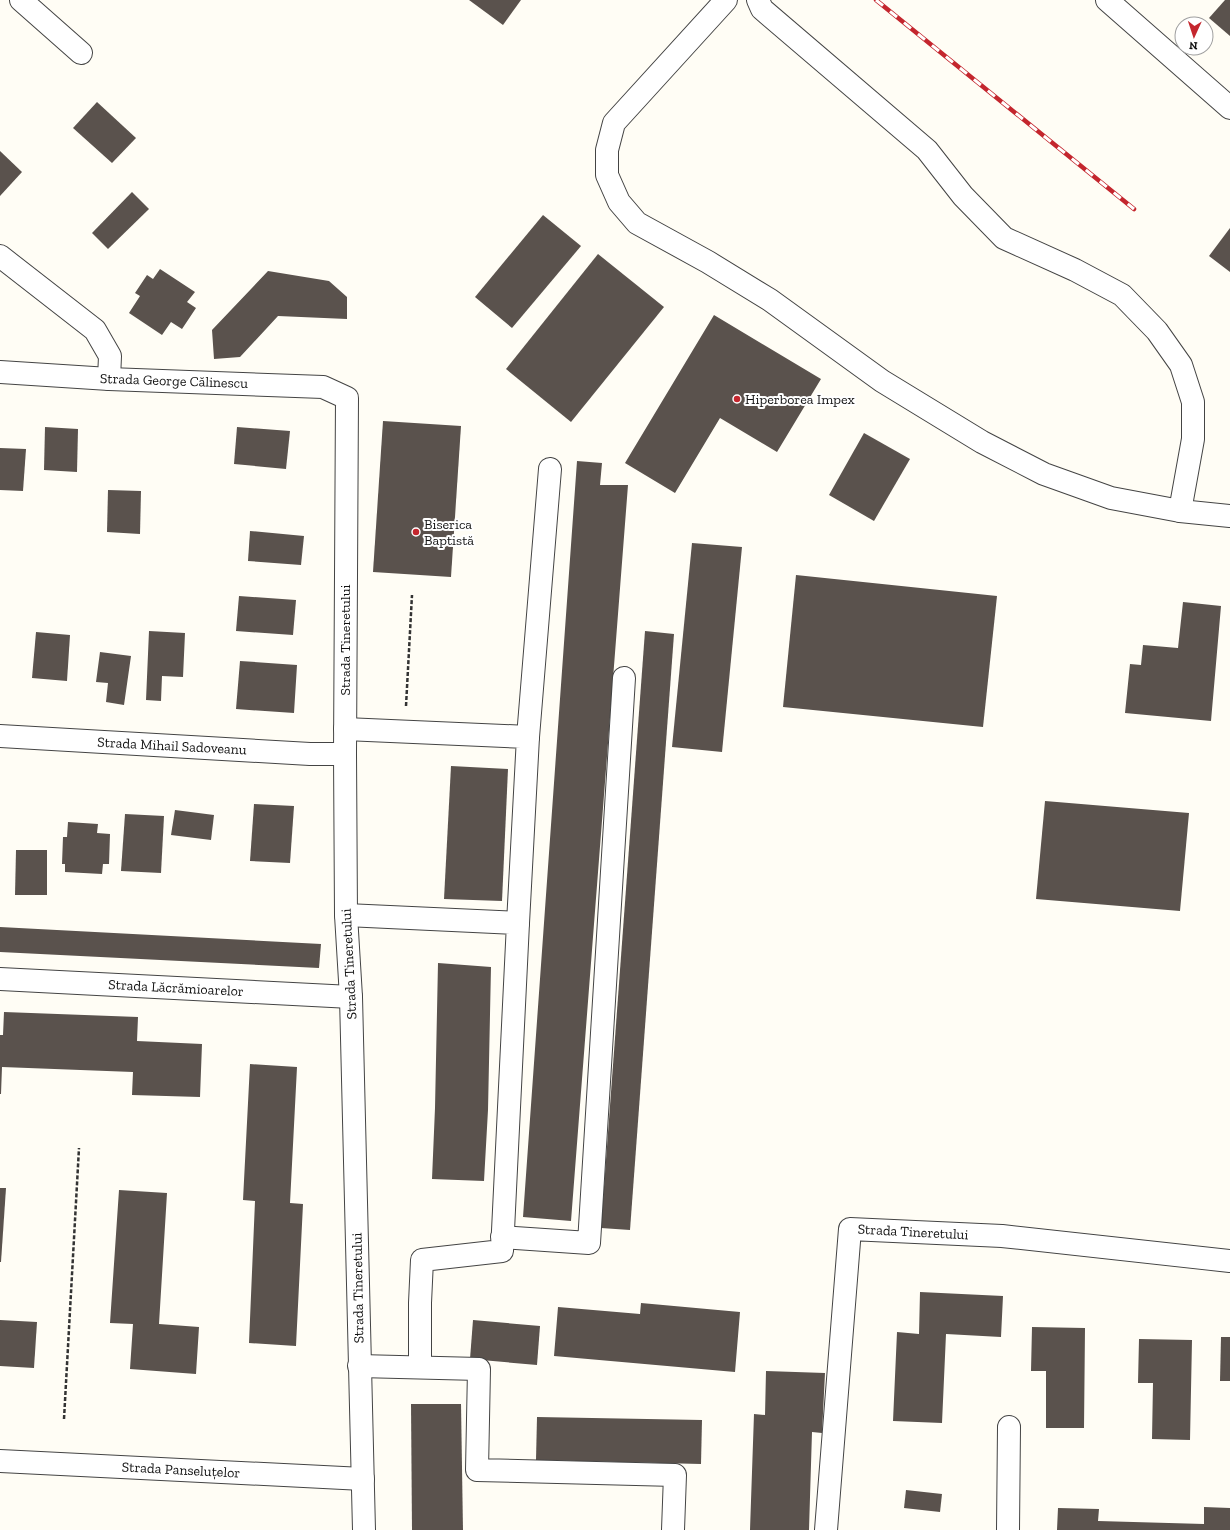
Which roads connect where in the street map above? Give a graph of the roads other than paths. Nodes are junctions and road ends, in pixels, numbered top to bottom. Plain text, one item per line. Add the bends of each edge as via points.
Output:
1 (21, 0) edge
2 (726, 0) edge
3 (758, 0) edge
4 (1107, 0) edge
5 (81, 53) dead end
6 (1230, 108) edge
7 (0, 256) edge
8 (0, 372) edge
9 (109, 379) junction
10 (347, 398) joint
11 (550, 469) dead end
12 (1180, 511) junction
13 (1230, 516) edge
14 (624, 678) dead end
15 (345, 729) junction
16 (0, 736) edge
17 (528, 737) junction
18 (345, 754) junction
19 (346, 915) junction
20 (518, 923) junction
21 (0, 979) edge
22 (351, 997) junction
23 (502, 1237) junction
24 (1230, 1261) edge
25 (359, 1366) junction
26 (420, 1367) junction
27 (1009, 1427) dead end
28 (0, 1461) edge
29 (363, 1479) junction
30 (364, 1530) edge
31 (674, 1530) edge
32 (826, 1530) edge
33 (1008, 1530) edge

1 - 5 street
2 - 12 street via 614,123 607,150 607,175 619,202 637,223 770,300 882,381 982,442 1044,474 1111,498
3 - 12 street via 762,9 927,150 963,196 1004,238 1075,270 1122,295 1157,331 1181,365 1194,402 1193,439
4 - 6 street
7 - 9 street via 95,330 110,356
8 - 9 street, Strada George Călinescu
9 - 10 street, Strada George Călinescu via 323,387
10 - 15 street, Strada Tineretului
11 - 17 street
12 - 13 street
14 - 23 street via 589,1243
15 - 17 street
15 - 18 street, Strada Tineretului
16 - 18 street, Strada Mihail Sadoveanu
17 - 20 street
18 - 19 street, Strada Tineretului
19 - 20 street
19 - 22 street, Strada Tineretului
20 - 23 street
21 - 22 street, Strada Lăcrămioarelor
22 - 25 street, Strada Tineretului
23 - 26 street via 502,1251 422,1260
24 - 32 street, Strada Tineretului via 1002,1236 850,1229
25 - 26 street
25 - 29 street, Strada Tineretului
26 - 31 street via 480,1369 477,1470 675,1475
27 - 33 street
28 - 29 street, Strada Panseluțelor
29 - 30 street, Strada Tineretului

